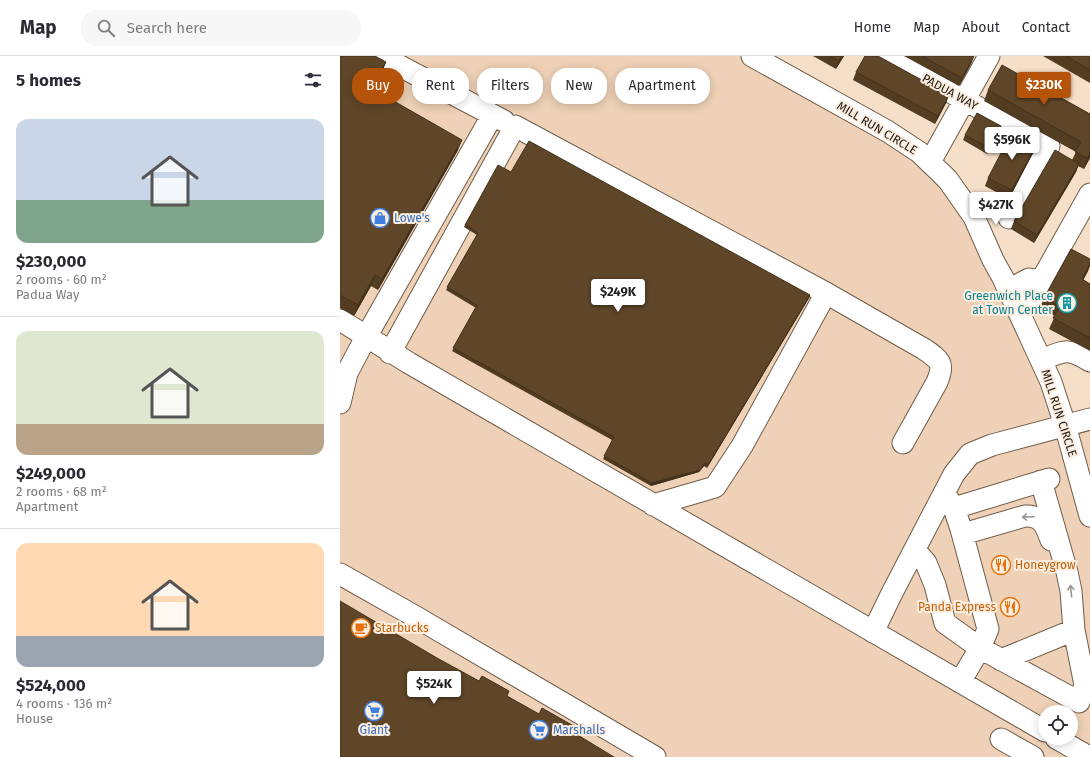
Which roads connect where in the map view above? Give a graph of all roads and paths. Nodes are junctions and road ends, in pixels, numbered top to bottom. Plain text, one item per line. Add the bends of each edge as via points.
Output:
1 (381, 56) edge
2 (752, 56) edge
3 (884, 56) edge
4 (989, 56) edge
5 (965, 100) junction
6 (492, 116) junction
7 (515, 126) junction
8 (930, 162) junction
9 (1090, 194) edge
10 (1009, 218) dead end
11 (826, 293) junction
12 (1012, 298) junction
13 (340, 320) edge
14 (366, 337) junction
15 (390, 352) junction
16 (1041, 360) junction
17 (1090, 361) edge
18 (340, 403) edge
19 (1090, 419) edge
20 (1065, 425) junction
21 (903, 443) dead end
22 (949, 501) junction
23 (653, 505) junction
24 (1090, 516) edge
25 (963, 534) junction
26 (915, 550) junction
27 (1066, 566) junction
28 (340, 574) edge
29 (1074, 630) junction
30 (873, 632) junction
31 (980, 648) junction
32 (1001, 660) junction
33 (960, 682) junction
34 (1038, 727) edge
35 (1002, 738) dead end
36 (1068, 745) edge
37 (654, 757) edge
38 (1033, 757) edge
39 (1089, 757) edge

1 - 6 street
2 - 8 street, MILL RUN CIRCLE via 887,131
3 - 5 street, PADUA WAY
4 - 5 street
5 - 8 street
5 - 10 street, PADUA WAY via 1049,146
6 - 7 street
6 - 14 street
7 - 11 street
7 - 15 street
8 - 12 street, MILL RUN CIRCLE via 948,180 974,216
9 - 12 street via 1041,281 1037,294
11 - 21 street via 924,349 941,363 941,373 937,382
11 - 23 street via 742,446 715,487
12 - 16 street, MILL RUN CIRCLE
13 - 14 street
14 - 15 street
14 - 18 street via 347,373
15 - 23 street
16 - 17 street via 1070,352
16 - 20 street, MILL RUN CIRCLE
19 - 20 street
20 - 22 street via 992,445 970,454 954,474
20 - 24 street, MILL RUN CIRCLE
22 - 25 street
22 - 26 street
22 - 27 street via 1045,480
23 - 30 street
27 -> 25 street via 1055,554 1047,528 1038,518 1032,516 1024,516
25 - 31 street via 988,629
26 - 30 street
26 - 31 street via 926,563 945,623
29 -> 27 street
28 - 37 street
29 - 32 street
29 - 32 street via 1085,685 1078,702
30 - 33 street
31 - 32 street
31 - 33 street
33 - 34 street
35 - 38 street
36 - 39 street

